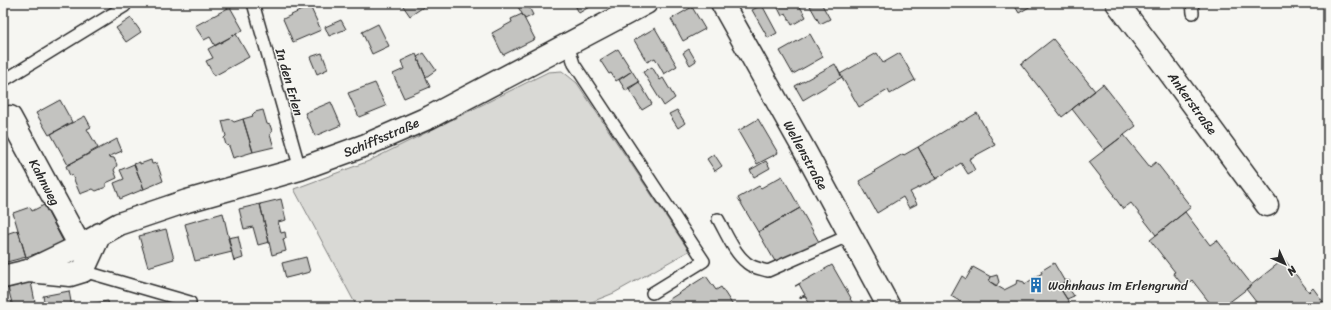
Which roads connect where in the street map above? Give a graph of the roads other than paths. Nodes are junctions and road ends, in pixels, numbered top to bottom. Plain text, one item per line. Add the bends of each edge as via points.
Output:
1 (253, 3) edge
2 (646, 3) edge
3 (722, 3) edge
4 (1117, 3) edge
5 (125, 6) dead end
6 (568, 45) junction
7 (3, 80) edge
8 (7, 111) edge
9 (300, 169) junction
10 (1267, 205) dead end
11 (718, 218) dead end
12 (100, 234) junction
13 (850, 235) junction
14 (80, 246) junction
15 (28, 271) junction
16 (83, 271) junction
17 (3, 277) edge
18 (652, 293) dead end
19 (190, 302) dead end
20 (889, 307) edge

1 - 9 lane, In den Erlen
2 - 6 street, Schiffsstraße
3 - 13 street, Wellenstraße
4 - 10 street, Ankerstraße
5 - 7 lane
6 - 9 street, Schiffsstraße via 430,117 366,145
6 - 18 lane via 574,64 704,261
8 - 14 street, Kahnweg
9 - 12 street, Schiffsstraße via 187,201 119,224
11 - 13 lane via 733,247 747,263 768,271
12 - 14 street, Schiffsstraße
12 - 16 street
13 - 20 street, Wellenstraße
14 - 15 street, Schiffsstraße
15 - 16 street via 70,275
15 - 17 street
16 - 19 lane

